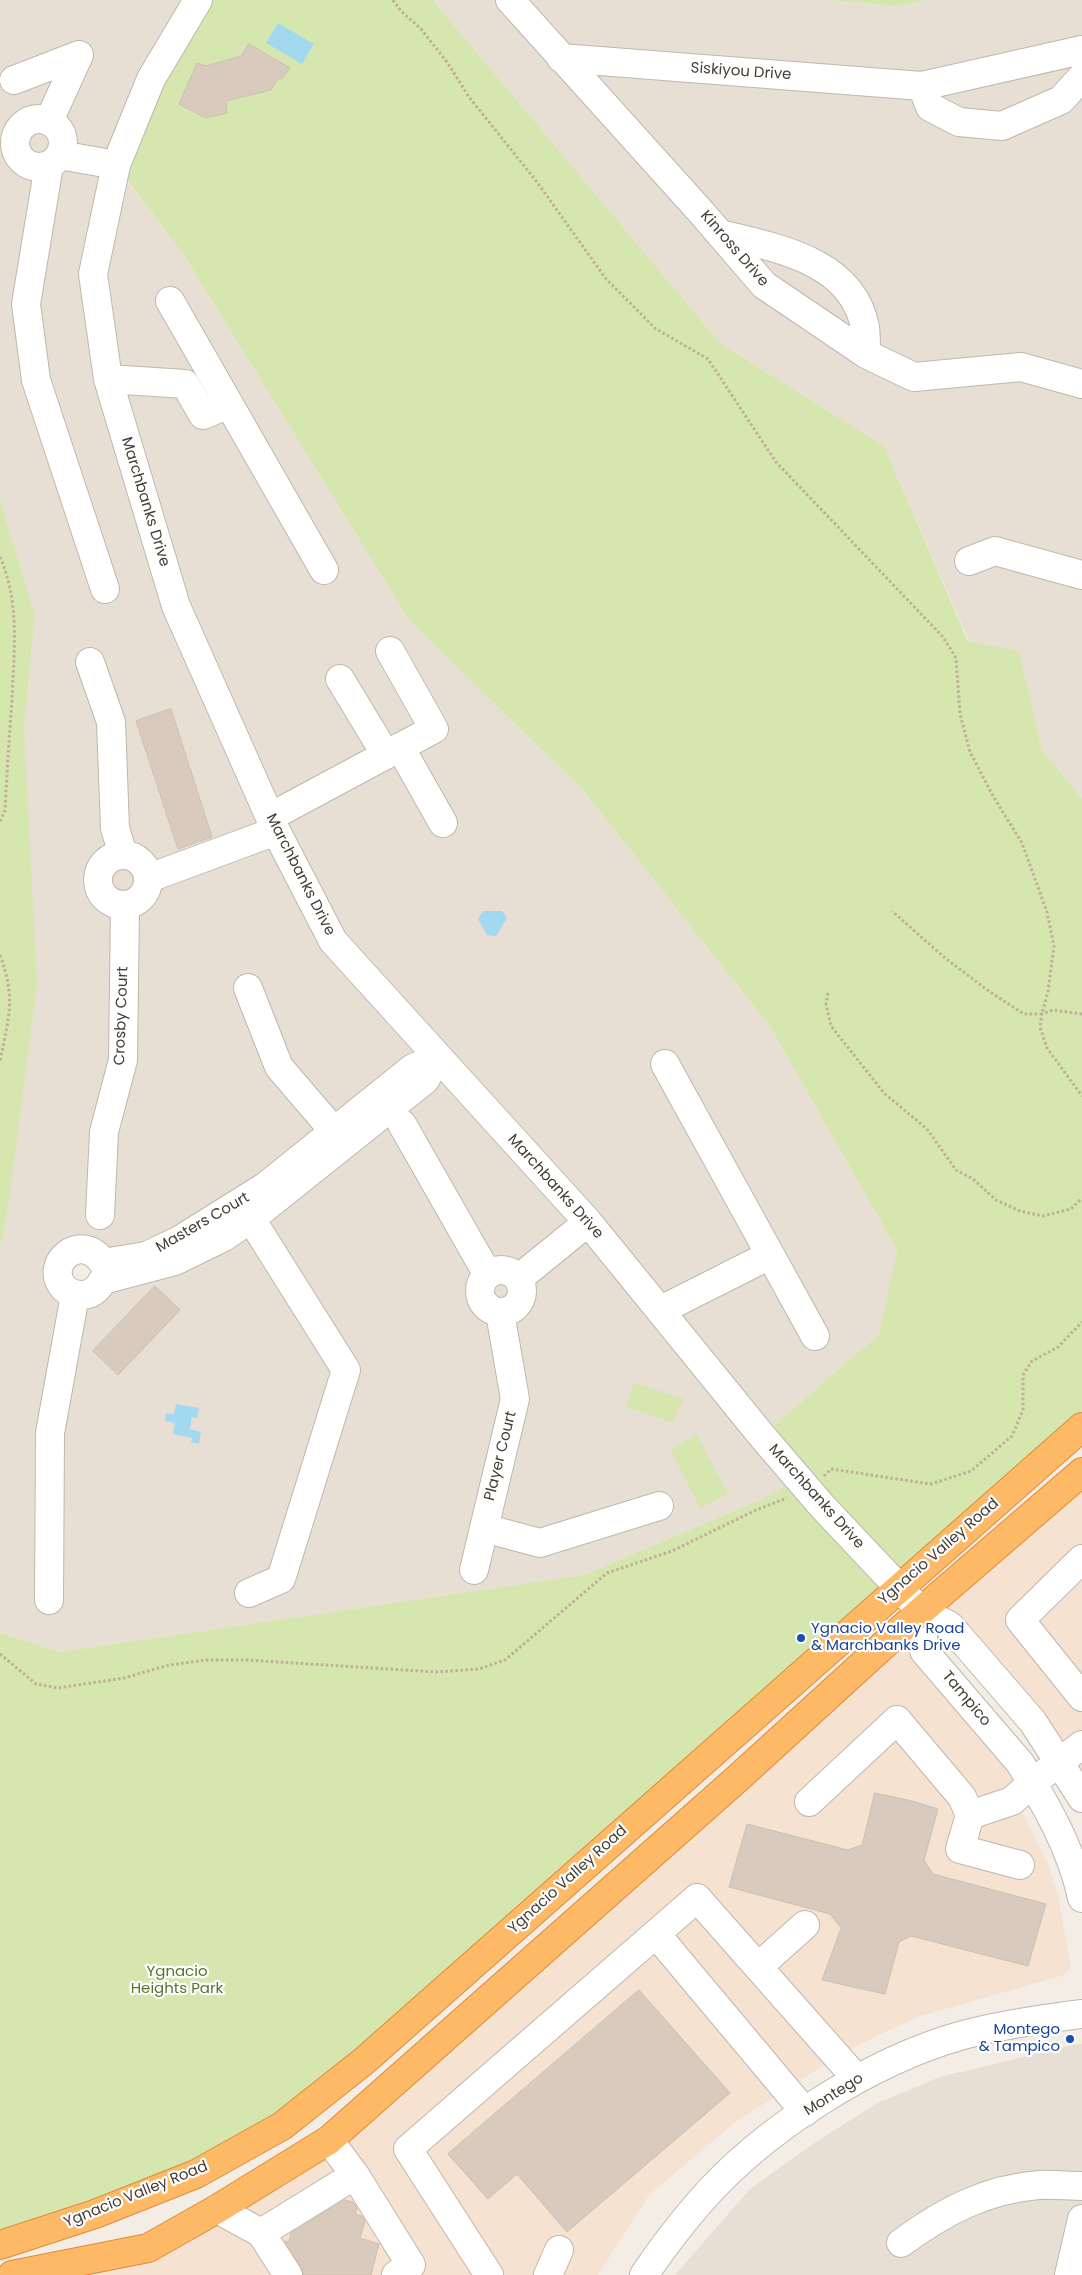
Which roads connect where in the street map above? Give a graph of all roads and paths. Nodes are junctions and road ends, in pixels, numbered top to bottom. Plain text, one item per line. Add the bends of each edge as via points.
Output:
1 (198, 0) edge
2 (393, 0) edge
3 (510, 0) edge
4 (1082, 50) edge
5 (561, 58) junction
6 (1082, 77) edge
7 (14, 80) dead end
8 (922, 86) junction
9 (49, 121) junction
10 (55, 160) junction
11 (116, 166) junction
12 (720, 234) junction
13 (170, 301) dead end
14 (866, 354) junction
15 (108, 379) junction
16 (1082, 384) edge
17 (229, 404) junction
18 (0, 557) edge
19 (968, 561) dead end
20 (324, 570) dead end
21 (1082, 575) edge
22 (105, 589) dead end
23 (390, 650) dead end
24 (90, 662) dead end
25 (340, 679) dead end
26 (393, 751) junction
27 (0, 822) edge
28 (443, 823) dead end
29 (273, 824) junction
30 (123, 855) junction
31 (149, 878) junction
32 (125, 906) junction
33 (892, 911) dead end
34 (0, 955) edge
35 (248, 988) dead end
36 (828, 993) dead end
37 (1042, 1014) junction
38 (1082, 1014) edge
39 (437, 1058) junction
40 (0, 1061) edge
41 (665, 1064) dead end
42 (1082, 1096) edge
43 (402, 1124) dead end
44 (337, 1139) junction
45 (1082, 1198) edge
46 (246, 1210) junction
47 (100, 1214) dead end
48 (588, 1222) junction
49 (770, 1255) junction
50 (488, 1275) junction
51 (518, 1279) junction
52 (75, 1295) junction
53 (661, 1310) junction
54 (500, 1313) junction
55 (1082, 1322) edge
56 (815, 1336) dead end
57 (1082, 1427) edge
58 (1082, 1472) edge
59 (808, 1489) junction
60 (659, 1506) dead end
61 (484, 1528) junction
62 (1082, 1559) edge
63 (474, 1570) dead end
64 (898, 1588) junction
65 (249, 1593) dead end
66 (49, 1600) dead end
67 (920, 1612) junction
68 (0, 1654) edge
69 (1082, 1697) edge
70 (1082, 1746) edge
71 (1060, 1762) junction
72 (1032, 1782) junction
73 (1082, 1798) edge
74 (809, 1802) dead end
75 (970, 1815) junction
76 (1020, 1864) dead end
77 (1082, 1898) edge
78 (805, 1926) dead end
79 (656, 1934) junction
80 (758, 1967) junction
81 (1082, 2014) edge
82 (857, 2079) junction
83 (805, 2112) junction
84 (329, 2140) junction
85 (355, 2175) junction
86 (1082, 2186) edge
87 (217, 2209) junction
88 (1082, 2218) edge
89 (261, 2233) junction
90 (901, 2243) dead end
91 (0, 2245) edge
92 (560, 2250) dead end
93 (12, 2275) edge
94 (288, 2275) edge
95 (396, 2275) edge
96 (489, 2275) edge
97 (548, 2275) edge
98 (644, 2275) edge
99 (1068, 2275) edge

1 - 11 street, Marchbanks Drive via 151,79
2 - 37 path via 422,29 468,97 537,182 606,279 656,329 708,360 776,462 942,637 956,658 960,714 970,752 1022,843 1047,912 1054,946
3 - 5 street, Kinross Drive
4 - 8 street, Siskiyou Drive
5 - 8 street, Siskiyou Drive
5 - 12 street, Kinross Drive
6 - 8 street via 1061,100 1002,126 959,122 930,107
7 - 9 street via 79,55
9 - 10 street via 60,132 63,147
9 - 10 street via 26,123 17,134 16,146 28,164 36,166
10 - 11 street
10 - 22 street via 26,304 36,380
11 - 15 street, Marchbanks Drive via 93,274
12 - 14 street, Kinross Drive via 764,286
12 - 14 street via 816,263 840,280 858,305 865,327
13 - 17 street
14 - 16 street, Kinross Drive via 914,377 1021,366
15 - 17 street via 185,384 203,414
15 - 29 street, Marchbanks Drive via 176,606
17 - 20 street
18 - 27 path via 14,606 14,651 5,810
19 - 21 street via 995,551
23 - 26 street via 434,729
24 - 30 street via 111,722 115,828
25 - 26 street
26 - 28 street
26 - 29 street
29 - 31 street
29 - 39 street, Marchbanks Drive via 333,941
30 - 31 street via 142,863
30 - 32 street via 107,861 98,883 109,902
31 - 32 street via 143,897
32 - 47 street, Crosby Court via 123,1060 104,1132
33 - 37 path via 944,958 990,992 1024,1014
34 - 40 path via 9,985 11,1010
35 - 44 street via 279,1067
36 - 45 path via 826,1004 831,1026 884,1093 927,1129 956,1170 974,1179 996,1200 1020,1212 1043,1216 1070,1209
37 - 38 path via 1053,1010
37 - 42 path via 1040,1027 1048,1048
39 - 44 street, Masters Court via 413,1068
39 - 48 street, Marchbanks Drive
41 - 49 street
43 - 50 street
44 - 46 street, Masters Court via 266,1186
46 - 52 street, Masters Court via 222,1238 175,1261 103,1280 92,1293
46 - 52 street, Masters Court via 146,1256 103,1263 86,1249 69,1252 59,1264 58,1278 64,1288
46 - 65 street via 346,1370 281,1579
48 - 51 street
48 - 53 street, Marchbanks Drive
49 - 53 street
49 - 56 street
50 - 51 street via 500,1270
50 - 54 street via 480,1285 480,1298 488,1308
51 - 54 street via 522,1292 518,1304
52 - 66 street via 50,1433
53 - 59 street, Marchbanks Drive
54 - 61 street, Player Court via 515,1399
55 - 59 path via 1058,1347 1032,1361 1023,1375 1024,1410 1012,1436 971,1471 930,1484 831,1469
57 - 64 highway, Ygnacio Valley Road
58 - 67 highway
59 - 64 street, Marchbanks Drive
59 - 68 path via 672,1551 607,1573 505,1660 479,1669 436,1672 206,1660 58,1688 36,1684
60 - 61 street via 540,1543
61 - 63 street, Player Court
62 - 69 street via 1020,1620
64 - 67 street, Marchbanks Drive
64 - 91 highway, Ygnacio Valley Road via 364,2061 282,2126 196,2174 95,2214
67 - 71 street via 950,1626 1033,1722
67 - 72 street, Tampico via 924,1651 1020,1763
67 - 84 highway
70 - 71 street
71 - 72 street
71 - 73 street
72 - 75 street via 1012,1801
72 - 77 street, Tampico via 1061,1838
74 - 75 street via 898,1720 962,1797
75 - 76 street via 960,1849
78 - 80 street
79 - 80 street via 698,1898
79 - 83 street
79 - 96 street via 408,2148
80 - 82 street
81 - 82 street, Montego via 1006,2024 961,2036 917,2051
82 - 83 street, Montego
83 - 98 street, Montego via 751,2154 700,2202
84 - 85 street
84 - 87 highway
85 - 89 street
85 - 95 street via 411,2266
86 - 90 street via 1040,2185 994,2193 934,2219
87 - 89 street
87 - 93 highway via 148,2248
88 - 99 street
89 - 94 street
92 - 97 street

